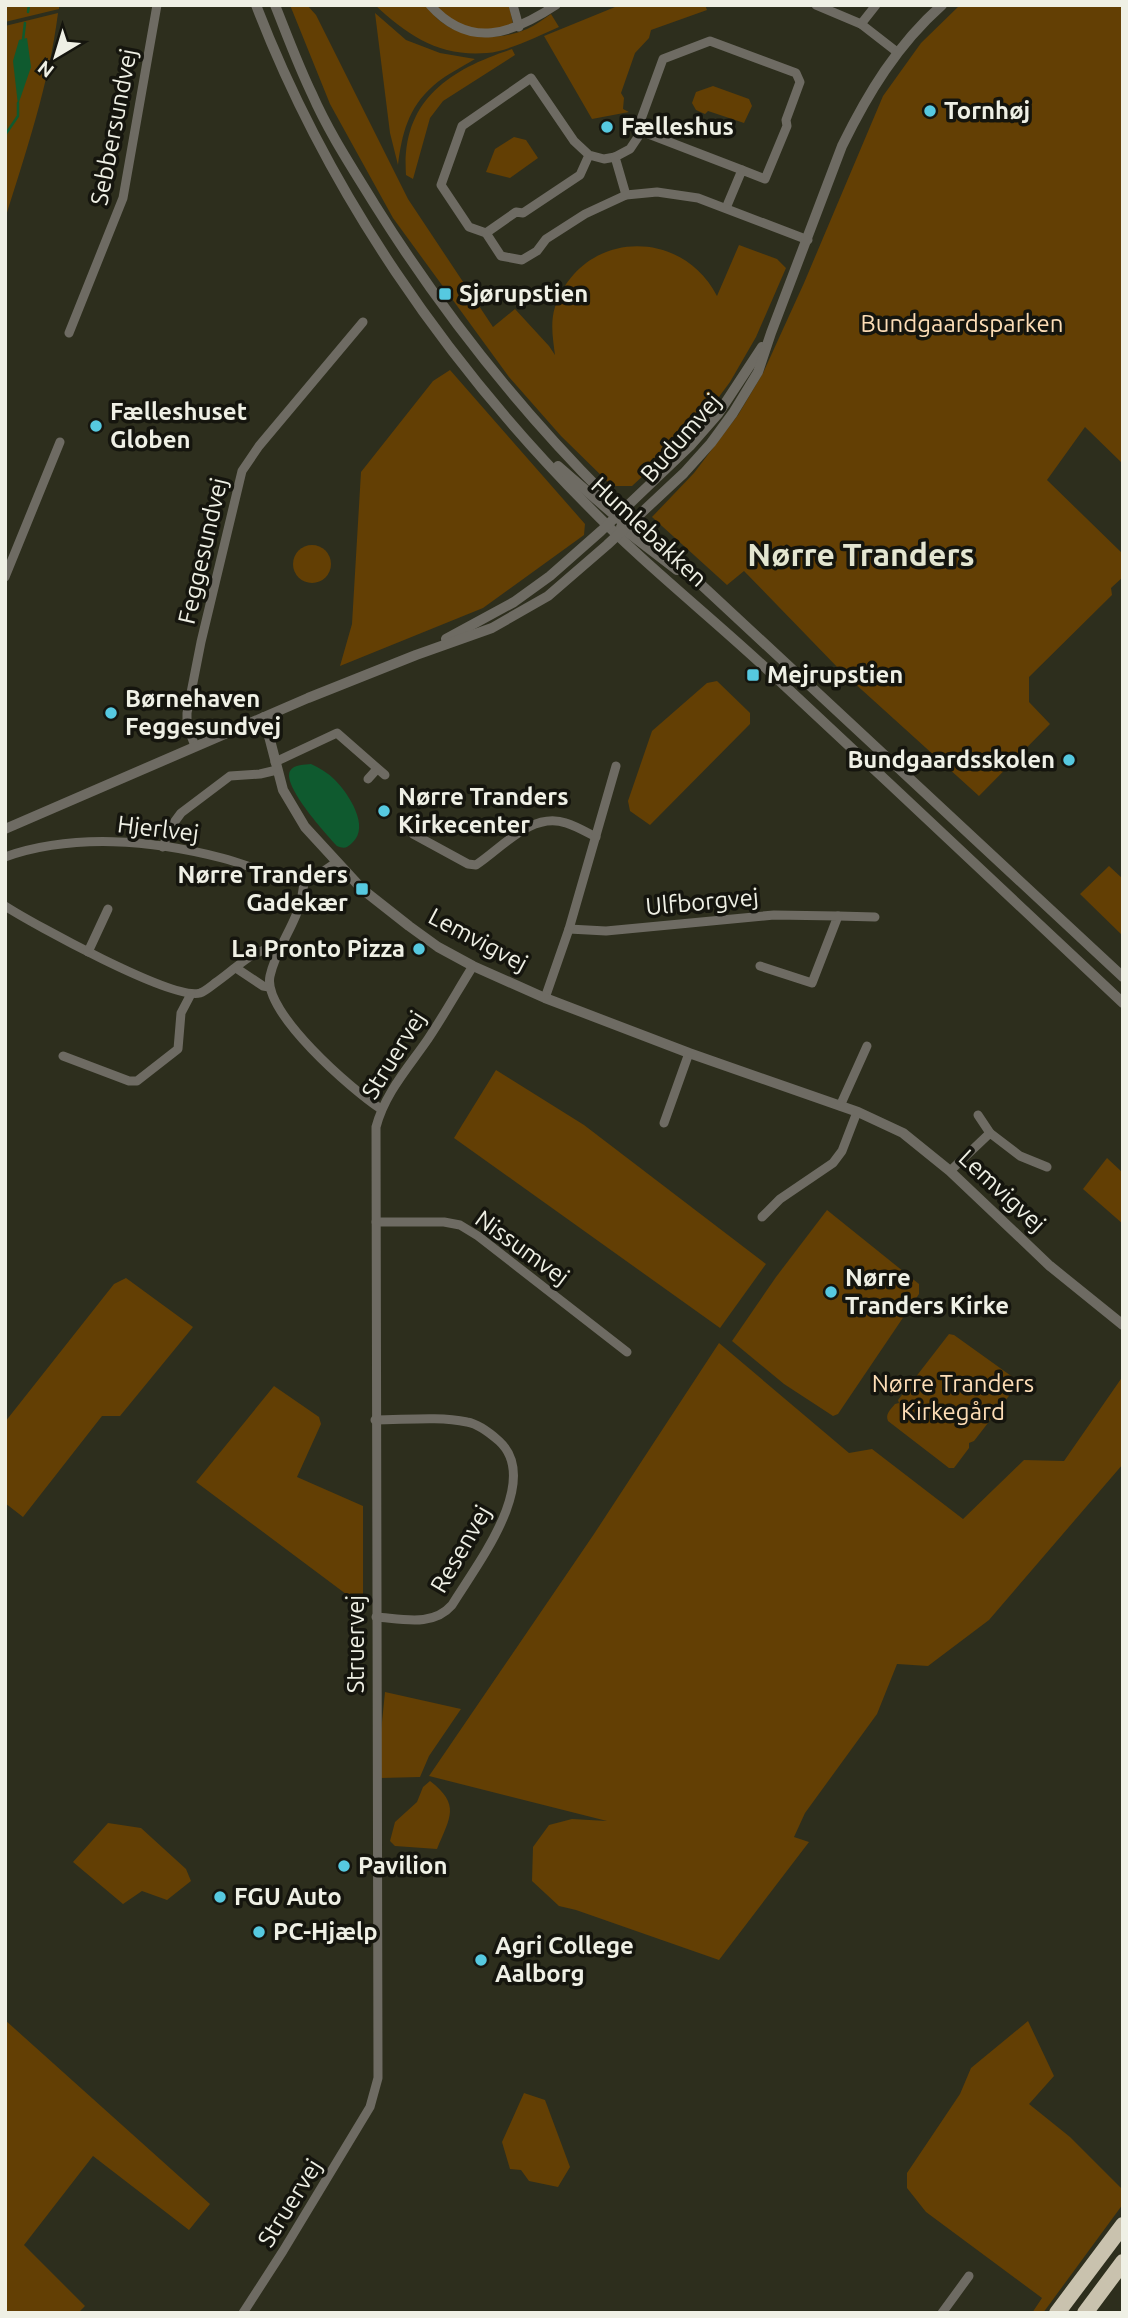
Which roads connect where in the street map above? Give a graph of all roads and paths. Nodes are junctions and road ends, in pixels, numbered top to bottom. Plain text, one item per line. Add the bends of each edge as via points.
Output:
1 (157, 5) edge
2 (256, 5) edge
3 (275, 5) edge
4 (430, 5) edge
5 (513, 5) edge
6 (556, 5) edge
7 (816, 5) edge
8 (876, 5) edge
9 (942, 5) edge
10 (861, 24) junction
11 (519, 27) junction
12 (897, 52) junction
13 (638, 130) junction
14 (589, 155) junction
15 (615, 157) junction
16 (742, 170) junction
17 (626, 195) junction
18 (726, 208) junction
19 (486, 233) junction
20 (807, 240) junction
21 (363, 322) dead end
22 (69, 333) dead end
23 (771, 333) junction
24 (60, 442) dead end
25 (615, 518) junction
26 (633, 521) junction
27 (621, 532) junction
28 (5, 578) edge
29 (727, 608) junction
30 (416, 655) junction
31 (264, 717) junction
32 (195, 746) junction
33 (276, 766) junction
34 (615, 766) dead end
35 (368, 779) dead end
36 (6, 827) edge
37 (413, 834) dead end
38 (596, 837) junction
39 (163, 847) junction
40 (5, 857) edge
41 (337, 862) junction
42 (304, 880) junction
43 (5, 906) edge
44 (108, 909) dead end
45 (838, 916) junction
46 (875, 917) dead end
47 (569, 929) junction
48 (282, 947) junction
49 (88, 952) junction
50 (473, 966) junction
51 (760, 966) dead end
52 (236, 968) junction
53 (1123, 978) edge
54 (269, 987) junction
55 (191, 994) junction
56 (545, 998) junction
57 (1123, 1003) edge
58 (867, 1046) dead end
59 (689, 1053) junction
60 (63, 1056) dead end
61 (840, 1106) junction
62 (381, 1109) junction
63 (857, 1112) junction
64 (978, 1115) dead end
65 (664, 1123) dead end
66 (990, 1133) junction
67 (1047, 1167) dead end
68 (950, 1171) junction
69 (762, 1217) dead end
70 (376, 1222) junction
71 (1123, 1325) edge
72 (627, 1352) dead end
73 (375, 1420) junction
74 (376, 1617) junction
75 (1123, 2225) edge
76 (1123, 2262) edge
77 (969, 2276) dead end
78 (243, 2313) edge
79 (942, 2313) edge
80 (1057, 2313) edge
81 (1085, 2313) edge

1 - 22 street, Sebbersundvej via 123,198
2 - 25 street via 276,59 365,227 453,351 520,431
3 - 25 street, Humlebakken via 312,95 408,258 500,382 570,459
4 - 11 street via 444,20 463,30 490,34
5 - 11 street
6 - 11 street
7 - 10 street
8 - 10 street
9 - 12 street, Budumvej
10 - 12 street
12 - 20 street, Budumvej via 842,146
13 - 15 street via 630,149
13 - 16 street
13 - 16 street via 663,59 710,41 796,74 800,82 787,127 765,179
14 - 15 street
14 - 19 street via 580,175
14 - 19 street via 573,141 531,78 462,125 441,184 469,227
15 - 17 street
16 - 18 street
17 - 18 street via 678,194
17 - 19 street via 585,214 522,260 501,256
18 - 20 street
20 - 23 street, Budumvej
21 - 32 street, Feggesundvej via 242,471 187,713
23 - 25 street, Budumvej via 718,415
23 - 26 street, Budumvej via 758,372 711,443
24 - 28 street
25 - 26 street, Humlebakken
25 - 27 street, Humlebakken
25 - 30 street, Budumvej via 514,602
26 - 27 street, Budumvej
26 - 29 street, Humlebakken
27 - 29 street
27 - 30 street, Budumvej via 526,611
27 - 57 street, Humlebakken
29 - 53 street, Humlebakken
30 - 31 street, Budumvej
31 - 32 street, Budumvej
31 - 33 street, Lemvigvej
32 - 36 street, Budumvej
33 - 35 street via 337,733 381,772
33 - 39 street via 260,774 230,776 181,813
33 - 41 street, Lemvigvej via 283,790 305,827
34 - 38 street
37 - 38 street via 476,865 539,822 565,822
38 - 47 street
39 - 40 street, Hjerlvej via 104,841 49,844
39 - 42 street, Hjerlvej
41 - 42 street
41 - 50 street, Lemvigvej via 362,889 409,926
42 - 48 street via 299,912
43 - 49 street
44 - 49 street
45 - 46 street, Ulfborgvej
45 - 47 street, Ulfborgvej via 774,915 606,931
45 - 51 street via 812,983
47 - 56 street
48 - 52 street via 257,951
48 - 54 street
49 - 55 street
50 - 56 street, Lemvigvej
50 - 62 street, Struervej
52 - 54 street
52 - 55 street via 205,990
54 - 62 street via 291,1026 311,1049
55 - 60 street via 181,1013 177,1049 137,1080
56 - 59 street, Lemvigvej
58 - 61 street
59 - 61 street, Lemvigvej
59 - 65 street
61 - 63 street, Lemvigvej
62 - 70 street, Struervej via 376,1127
63 - 68 street, Lemvigvej via 903,1133
63 - 69 street via 833,1163
64 - 66 street
66 - 67 street via 1020,1156
66 - 68 street
68 - 71 street, Lemvigvej via 1050,1266
70 - 72 street, Nissumvej via 460,1225
70 - 73 street, Struervej
73 - 74 street, Struervej
73 - 74 street, Resenvej via 477,1425 503,1445 512,1461 514,1479 505,1517 443,1615 424,1620
74 - 78 street, Struervej via 378,2078 370,2107
75 - 80 highway
76 - 81 highway
77 - 79 street

